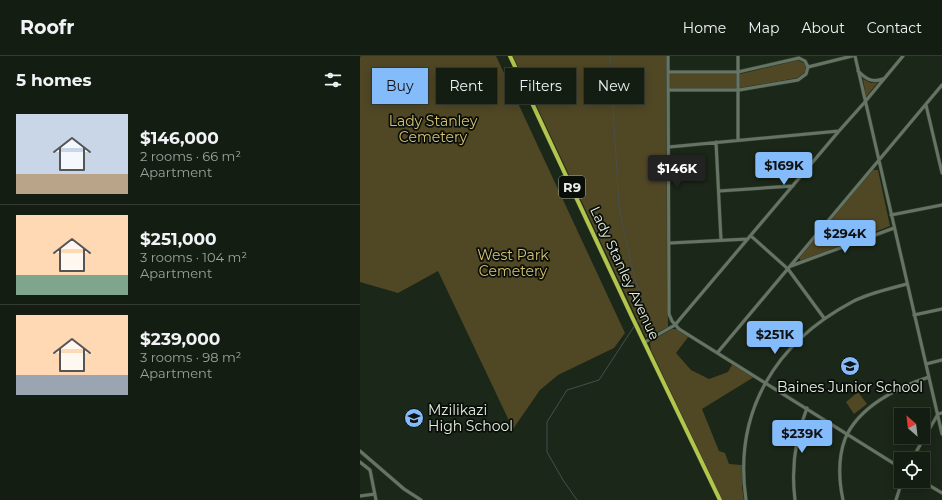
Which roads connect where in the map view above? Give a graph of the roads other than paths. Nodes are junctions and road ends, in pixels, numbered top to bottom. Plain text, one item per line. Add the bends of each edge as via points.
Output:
1 (510, 56) edge
2 (668, 56) edge
3 (738, 56) edge
4 (853, 56) edge
5 (903, 56) edge
6 (808, 67) junction
7 (858, 71) junction
8 (668, 72) junction
9 (738, 72) junction
10 (884, 78) junction
11 (942, 85) edge
12 (669, 90) junction
13 (738, 90) junction
14 (864, 103) junction
15 (926, 105) junction
16 (839, 131) junction
17 (738, 140) junction
18 (716, 142) junction
19 (669, 147) junction
20 (879, 160) junction
21 (942, 173) edge
22 (794, 186) junction
23 (719, 191) junction
24 (942, 205) edge
25 (891, 215) junction
26 (894, 228) junction
27 (751, 236) junction
28 (748, 239) junction
29 (721, 240) junction
30 (670, 243) junction
31 (790, 267) junction
32 (907, 284) junction
33 (942, 309) edge
34 (914, 315) junction
35 (824, 318) junction
36 (675, 325) junction
37 (645, 342) junction
38 (718, 352) junction
39 (942, 360) edge
40 (926, 364) junction
41 (929, 377) junction
42 (764, 382) junction
43 (807, 408) junction
44 (942, 413) edge
45 (938, 414) junction
46 (931, 424) junction
47 (940, 426) junction
48 (847, 434) junction
49 (942, 434) edge
50 (360, 451) edge
51 (916, 452) edge
52 (360, 462) edge
53 (894, 464) edge
54 (930, 486) edge
55 (900, 488) edge
56 (942, 493) edge
57 (375, 494) junction
58 (360, 496) edge
59 (376, 500) edge
60 (421, 500) edge
61 (720, 500) edge
62 (746, 500) edge
63 (795, 500) edge
64 (843, 500) edge
65 (896, 500) edge

1 - 37 highway, Lady Stanley Avenue / R9
2 - 8 street
3 - 9 street
4 - 6 street
4 - 7 street
5 - 10 street
6 - 9 street via 805,61 799,58
6 - 13 street via 806,74 798,80
7 - 10 street via 872,81
7 - 14 street
8 - 9 street
8 - 12 street
9 - 13 street
10 - 14 street
11 - 15 street
12 - 13 street
12 - 19 street
13 - 17 street
14 - 16 street
14 - 20 street
15 - 20 street
15 - 21 street
16 - 17 street
16 - 22 street
17 - 18 street
18 - 19 street
18 - 23 street
19 - 30 street
20 - 25 street
20 - 31 street
22 - 23 street
22 - 27 street
23 - 29 street
24 - 25 street
25 - 26 street
26 - 31 street
26 - 32 street
27 - 28 street
27 - 31 street
28 - 29 street
28 - 36 street
29 - 30 street
30 - 36 street via 669,314
31 - 35 street
31 - 38 street
32 - 34 street
32 - 35 street via 865,296
33 - 34 street
34 - 40 street
35 - 42 street via 790,349
36 - 37 street
36 - 38 street
37 - 61 highway, Lady Stanley Avenue / R9
38 - 42 street
39 - 40 street
40 - 41 street
41 - 45 street
41 - 48 street via 887,394 858,420
42 - 43 street
42 - 62 street via 746,434 743,461
43 - 48 street
43 - 63 street via 798,435 794,460
44 - 45 street
45 - 46 street
45 - 47 street
46 - 47 street
46 - 51 street
47 - 49 street
48 - 53 street
48 - 64 street via 840,475
50 - 60 street via 404,489
52 - 57 street via 370,470
54 - 56 street
55 - 65 street
57 - 58 street
57 - 59 street

